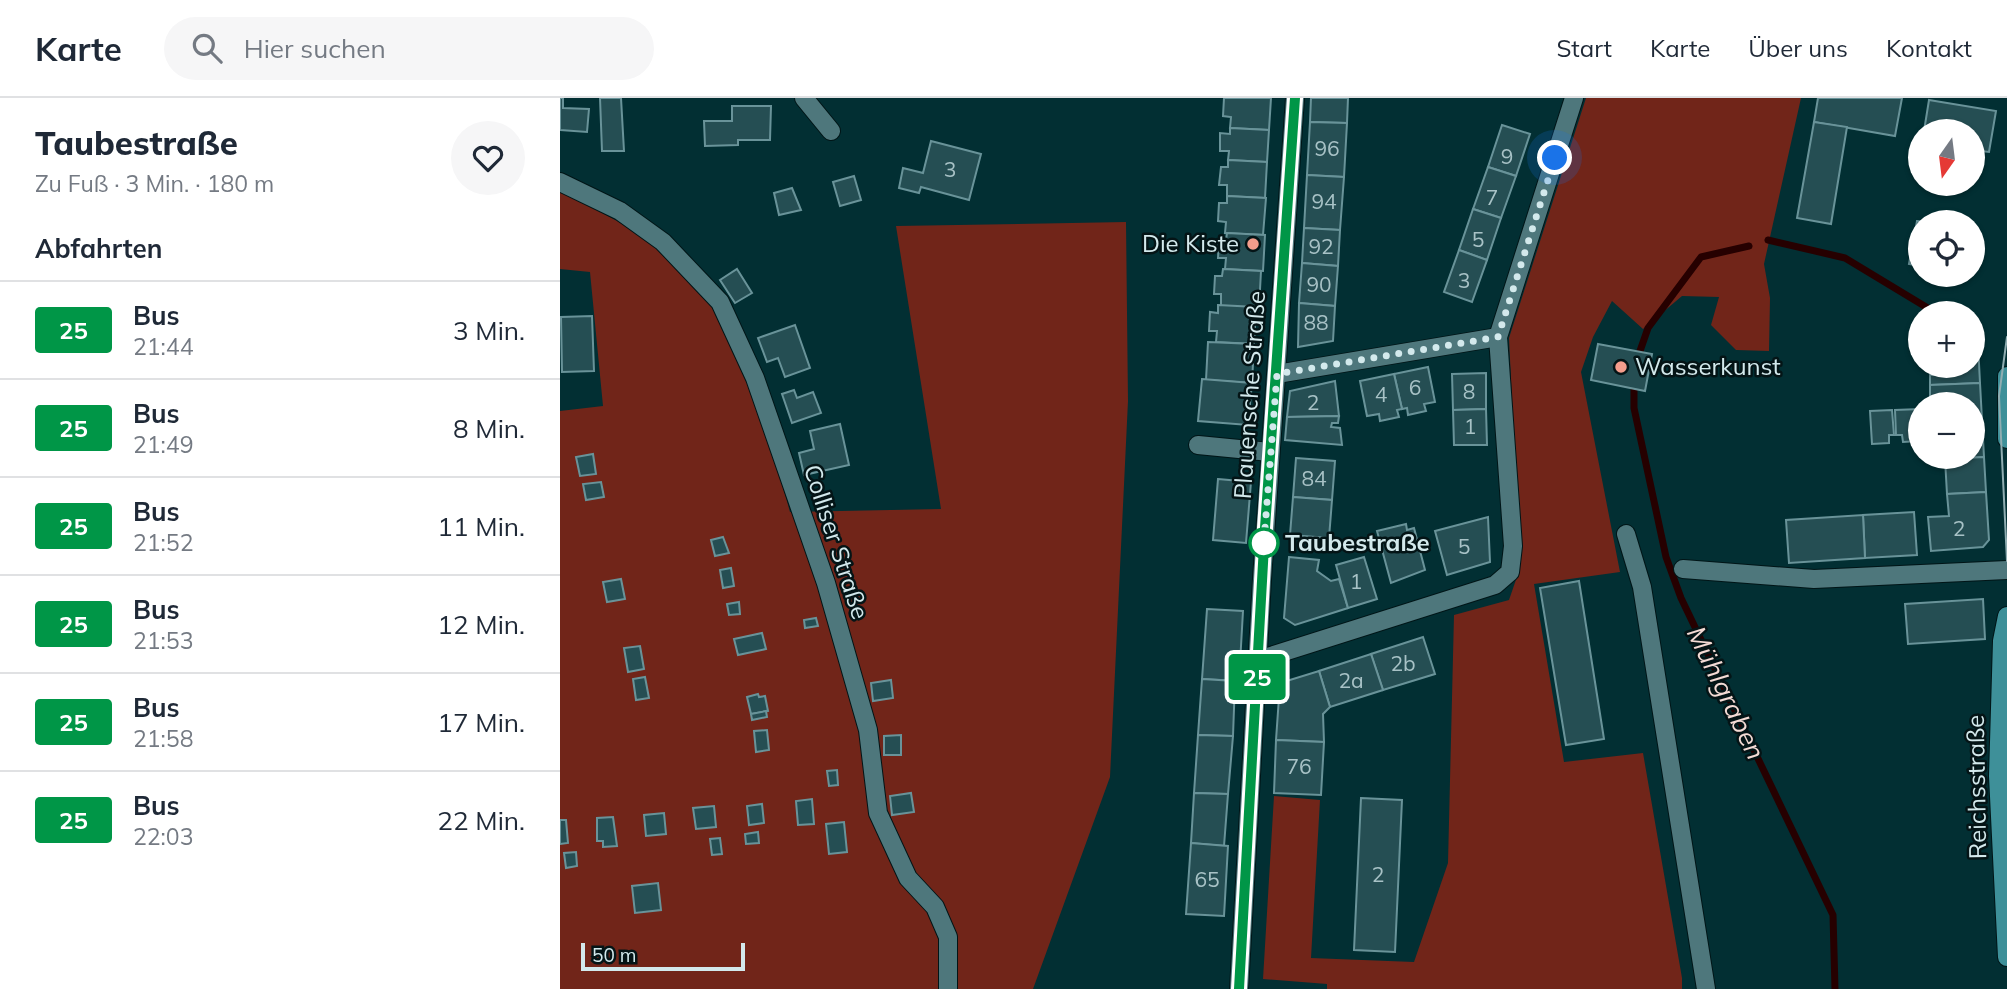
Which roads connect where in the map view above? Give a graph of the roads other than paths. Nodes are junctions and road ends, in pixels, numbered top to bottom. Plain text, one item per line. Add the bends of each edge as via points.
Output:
1 (804, 98) edge
2 (1295, 98) edge
3 (1574, 98) edge
4 (831, 131) dead end
5 (560, 182) edge
6 (1498, 337) junction
7 (1277, 374) junction
8 (2007, 376) edge
9 (2007, 439) edge
10 (1198, 445) dead end
11 (1270, 452) junction
12 (1626, 534) dead end
13 (1683, 569) dead end
14 (2007, 570) edge
15 (2007, 616) edge
16 (1258, 660) junction
17 (2007, 957) edge
18 (948, 989) edge
19 (1239, 989) edge
20 (1706, 989) edge

1 - 4 street
2 - 7 street, Plauensche Straße
3 - 6 street
5 - 18 street, Colliser Straße via 620,211 663,242 720,302 755,378 826,583 868,730 878,813 908,878 935,907 948,937
6 - 7 street
6 - 16 street via 1513,545 1510,572 1495,585
7 - 11 street, Plauensche Straße
8 - 9 main road
10 - 11 street
11 - 16 street, Plauensche Straße
12 - 20 street via 1642,587
13 - 14 street via 1814,579
15 - 17 main road, Reichsstraße via 2002,641 1998,776
16 - 19 street, Plauensche Straße

